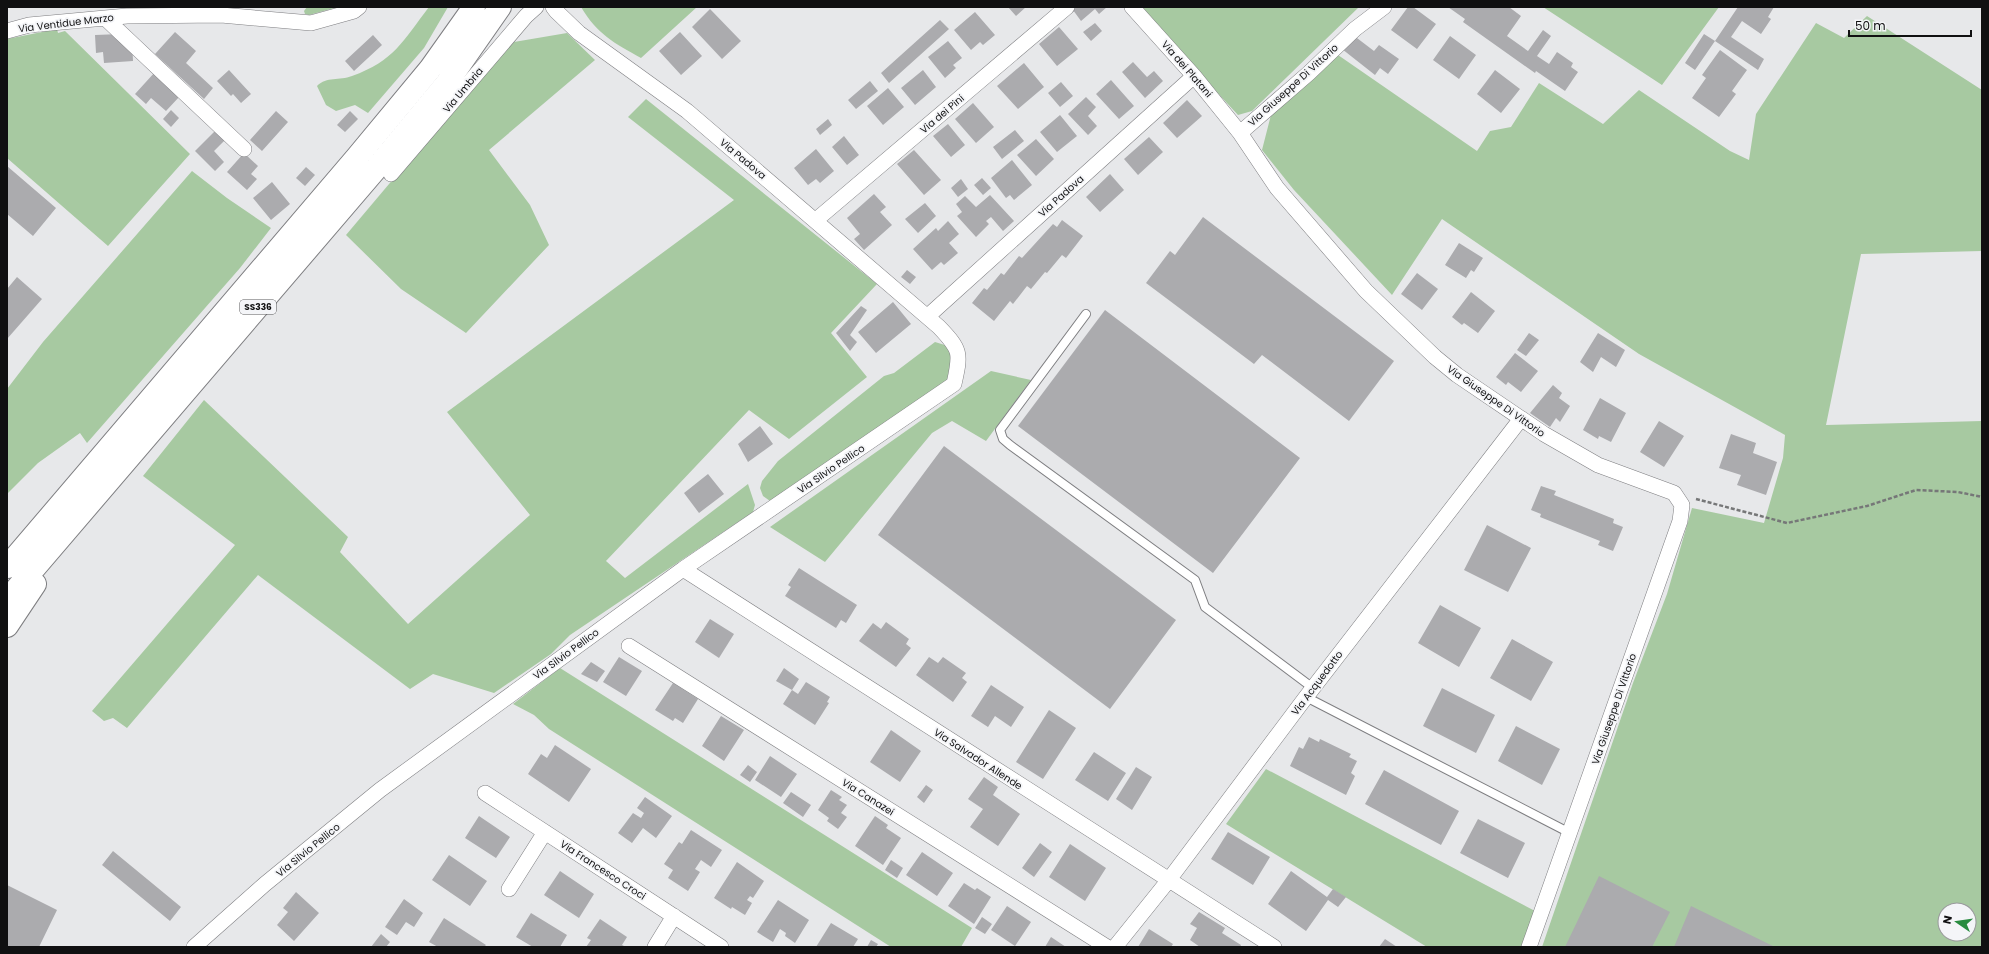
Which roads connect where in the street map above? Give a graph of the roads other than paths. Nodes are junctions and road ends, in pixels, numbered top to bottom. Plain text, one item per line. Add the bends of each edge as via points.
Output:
1 (260, 7) edge
2 (359, 7) edge
3 (474, 7) edge
4 (500, 7) edge
5 (536, 7) edge
6 (553, 7) edge
7 (1067, 7) edge
8 (1132, 7) edge
9 (1384, 7) edge
10 (150, 11) edge
11 (221, 15) junction
12 (104, 18) junction
13 (7, 31) edge
14 (1194, 76) junction
15 (1240, 133) junction
16 (244, 148) dead end
17 (391, 174) dead end
18 (816, 220) junction
19 (1086, 314) dead end
20 (928, 316) junction
21 (954, 384) joint
22 (1520, 420) junction
23 (60, 505) junction
24 (77, 519) junction
25 (7, 547) edge
26 (7, 567) edge
27 (683, 569) junction
28 (7, 600) edge
29 (7, 626) edge
30 (629, 646) dead end
31 (1310, 692) junction
32 (485, 793) dead end
33 (546, 832) junction
34 (1570, 834) junction
35 (1168, 881) junction
36 (509, 889) dead end
37 (674, 916) junction
38 (194, 947) edge
39 (655, 947) edge
40 (721, 947) edge
41 (1107, 947) edge
42 (1115, 947) edge
43 (1274, 947) edge
44 (1529, 947) edge

1 - 11 street, Via Ventidue Marzo
2 - 11 street, Via Ventidue Marzo via 354,11 311,23
3 - 23 highway, SS336 via 430,69 362,151
4 - 24 highway, SS336 via 447,83
5 - 17 street, Via Umbria
6 - 18 street, Via Padova via 579,33 687,112
7 - 18 street, Via dei Pini
8 - 14 street, Via dei Platani
9 - 15 street, Via Giuseppe Di Vittorio via 1355,29
10 - 11 street, Via Ventidue Marzo
10 - 12 street, Via Ventidue Marzo
12 - 13 street, Via Ventidue Marzo via 29,25
12 - 16 street
14 - 15 street, Via dei Platani
14 - 20 street, Via Padova
15 - 22 street, Via Giuseppe Di Vittorio via 1277,188 1366,291 1435,357
18 - 20 street, Via Padova
19 - 31 lane via 1000,430 1003,438 1195,580 1205,607
20 - 21 street, Via Padova via 955,344 959,362
21 - 27 street, Via Silvio Pellico
22 - 31 street, Via Acquedotto
22 - 34 street, Via Giuseppe Di Vittorio via 1598,465 1674,493 1682,505 1680,521
23 - 25 highway
23 - 26 highway, SS336
24 - 28 highway, SS336
24 - 29 highway
27 - 35 street, Via Salvador Allende
27 - 38 street, Via Silvio Pellico via 380,790 265,884
30 - 41 street, Via Canazei
31 - 34 lane
31 - 35 street, Via Acquedotto
32 - 33 street, Via Francesco Croci
33 - 36 street
33 - 37 street, Via Francesco Croci
34 - 44 street, Via Giuseppe Di Vittorio
35 - 42 street, Via Acquedotto
35 - 43 street, Via Salvador Allende
37 - 39 street
37 - 40 street, Via Francesco Croci

